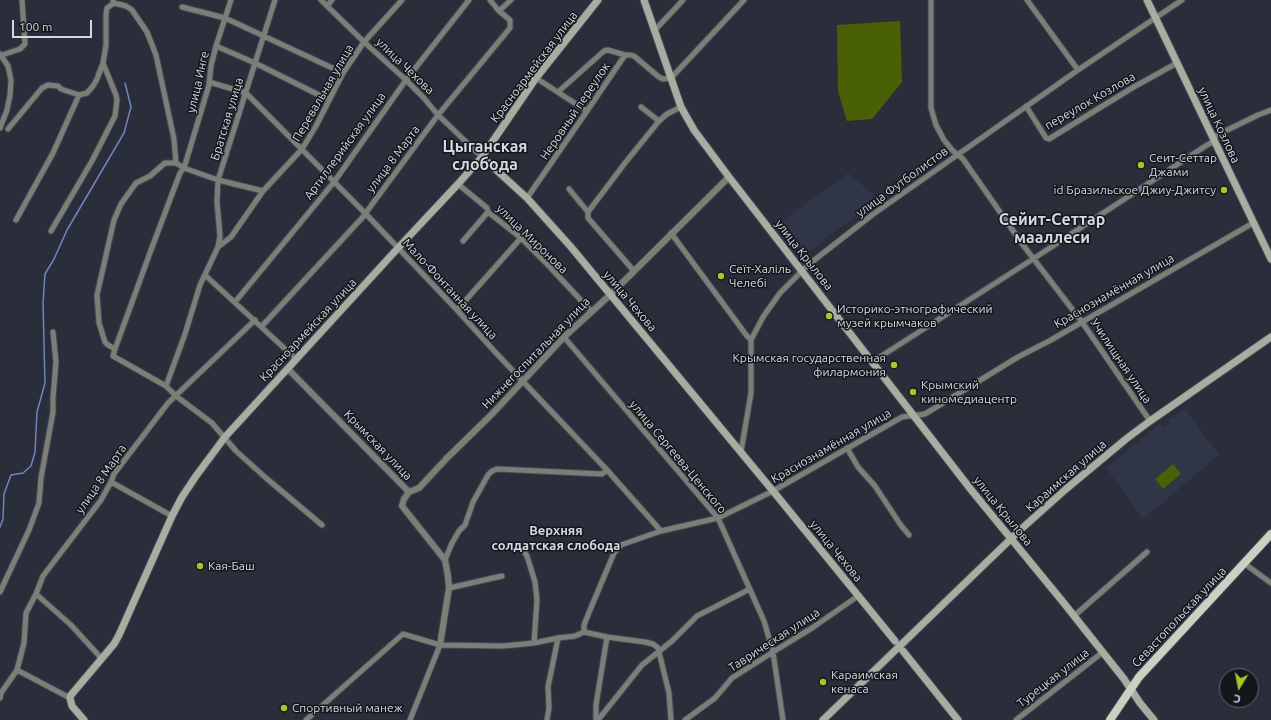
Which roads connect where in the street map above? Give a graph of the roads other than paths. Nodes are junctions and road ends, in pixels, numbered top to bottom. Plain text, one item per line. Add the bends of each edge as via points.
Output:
1 (22, 0) edge
2 (231, 0) edge
3 (275, 0) edge
4 (321, 0) edge
5 (332, 0) edge
6 (402, 0) edge
7 (469, 0) edge
8 (490, 0) edge
9 (511, 0) edge
10 (598, 0) edge
11 (644, 0) edge
12 (683, 0) edge
13 (744, 0) edge
14 (931, 0) edge
15 (1027, 0) edge
16 (1147, 0) edge
17 (1182, 0) edge
18 (113, 1) edge
19 (182, 6) dead end
20 (327, 6) junction
21 (499, 11) junction
22 (1156, 17) junction
23 (225, 18) junction
24 (655, 30) junction
25 (264, 37) junction
26 (364, 42) junction
27 (216, 46) junction
28 (1, 55) edge
29 (625, 55) junction
30 (103, 63) junction
31 (255, 63) junction
32 (1177, 63) junction
33 (1078, 70) junction
34 (343, 73) junction
35 (536, 78) junction
36 (671, 78) junction
37 (406, 80) junction
38 (209, 82) junction
39 (558, 92) junction
40 (246, 93) junction
41 (79, 95) junction
42 (329, 100) junction
43 (1026, 106) junction
44 (641, 107) dead end
45 (681, 107) junction
46 (1271, 110) edge
47 (587, 111) junction
48 (438, 115) junction
49 (659, 121) junction
50 (0, 128) edge
51 (8, 129) dead end
52 (1214, 139) junction
53 (302, 149) junction
54 (957, 154) junction
55 (482, 157) junction
56 (176, 163) junction
57 (184, 168) junction
58 (729, 177) junction
59 (218, 180) junction
60 (334, 182) junction
61 (458, 184) junction
62 (569, 189) dead end
63 (263, 191) junction
64 (527, 198) junction
65 (488, 212) junction
66 (588, 212) junction
67 (365, 213) junction
68 (16, 220) dead end
69 (1253, 223) junction
70 (50, 231) dead end
71 (671, 233) junction
72 (521, 238) junction
73 (463, 241) dead end
74 (218, 247) junction
75 (398, 248) junction
76 (1034, 259) junction
77 (1271, 259) edge
78 (634, 270) junction
79 (802, 271) junction
80 (205, 275) junction
81 (611, 294) junction
82 (235, 302) junction
83 (457, 310) junction
84 (591, 311) junction
85 (255, 320) junction
86 (1082, 322) junction
87 (262, 326) junction
88 (53, 332) dead end
89 (564, 337) junction
90 (1271, 337) edge
91 (751, 340) junction
92 (115, 348) junction
93 (296, 359) junction
94 (872, 362) junction
95 (288, 368) junction
96 (522, 381) junction
97 (166, 386) junction
98 (176, 396) junction
99 (914, 415) junction
100 (1150, 421) junction
101 (225, 437) junction
102 (847, 448) junction
103 (741, 452) junction
104 (607, 470) junction
105 (111, 482) junction
106 (773, 491) junction
107 (409, 492) junction
108 (172, 516) junction
109 (718, 518) junction
110 (322, 525) dead end
111 (661, 531) junction
112 (1271, 534) edge
113 (909, 535) dead end
114 (1011, 539) junction
115 (521, 547) dead end
116 (1147, 552) dead end
117 (445, 560) junction
118 (1244, 564) junction
119 (502, 576) dead end
120 (1271, 583) edge
121 (449, 588) junction
122 (750, 589) junction
123 (0, 592) edge
124 (36, 594) junction
125 (858, 596) junction
126 (1074, 616) junction
127 (584, 632) junction
128 (607, 637) junction
129 (558, 638) junction
130 (895, 641) dead end
131 (534, 643) junction
132 (440, 645) junction
133 (903, 651) dead end
134 (660, 652) junction
135 (773, 652) junction
136 (1103, 652) junction
137 (102, 659) junction
138 (18, 670) junction
139 (1131, 690) junction
140 (0, 698) edge
141 (70, 698) junction
142 (84, 720) edge
143 (306, 720) edge
144 (410, 720) edge
145 (547, 720) edge
146 (597, 720) edge
147 (671, 720) edge
148 (685, 720) edge
149 (783, 720) edge
150 (823, 720) edge
151 (958, 720) edge
152 (1016, 720) edge
153 (1110, 720) edge
154 (1154, 720) edge

1 - 28 street via 24,44 20,49
2 - 23 street, улица Инге
3 - 25 street, Братская улица
4 - 20 street, улица Чехова
5 - 20 street
6 - 26 street, Перевальная улица
7 - 37 street, Артиллерийская улица
8 - 21 street
9 - 21 street
10 - 35 main road, Красноармейская улица
11 - 24 main road, улица Крылова
12 - 24 street
13 - 36 street
14 - 54 street, Училищная улица via 931,108 944,140
15 - 33 street
16 - 22 main road, улица Козлова
17 - 22 street, улица Футболистов
18 - 30 street via 106,14
18 - 56 street via 132,10 147,32 156,55 174,139
19 - 23 street
20 - 26 street, улица Чехова
21 - 48 street, улица 8 Марта via 510,20 510,28
22 - 32 main road, улица Козлова
22 - 33 street, улица Футболистов
23 - 25 street
23 - 27 street, улица Инге
24 - 36 main road, улица Крылова
25 - 31 street, Братская улица
25 - 34 street
26 - 34 street, Перевальная улица
26 - 37 street, улица Чехова
27 - 31 street
27 - 38 street, улица Инге
28 - 50 street via 8,66 11,80 7,110
29 - 36 street via 634,56 663,79
29 - 39 street via 606,50
29 - 47 street, Неровный переулок
30 - 41 street via 93,86 87,93
30 - 70 street via 116,95 115,116 92,161
31 - 40 street, Братская улица
31 - 42 street
32 - 43 street, переулок Козлова via 1049,139
32 - 52 main road, улица Козлова
33 - 43 street, улица Футболистов
34 - 42 street, Перевальная улица
35 - 39 street
35 - 55 main road, Красноармейская улица
36 - 45 main road, улица Крылова
37 - 48 street, улица Чехова
37 - 60 street, Артиллерийская улица
38 - 40 street, Мало-Фонтанная улица
38 - 57 street, улица Инге
39 - 47 street
40 - 53 street, Мало-Фонтанная улица
40 - 59 street, Братская улица
41 - 51 street via 48,85 42,88
41 - 68 street via 53,154
42 - 53 street, Перевальная улица
43 - 54 street, улица Футболистов
44 - 49 street
45 - 49 street
45 - 58 main road, улица Крылова via 694,130
46 - 52 street
47 - 64 street, Неровный переулок
48 - 55 street, улица Чехова
48 - 67 street, улица 8 Марта
49 - 66 street
52 - 69 main road, улица Козлова
52 - 76 street
53 - 60 street, Мало-Фонтанная улица
53 - 63 street, Перевальная улица
54 - 76 street, Училищная улица
54 - 79 street, улица Футболистов via 872,215
55 - 61 main road, Красноармейская улица
55 - 64 main road, улица Чехова
56 - 57 street
56 - 92 street via 166,163 136,183 125,197 114,220 97,295 99,323 105,342
57 - 59 street
57 - 92 street, улица Инге
58 - 71 street, Нижнегоспитальная улица
58 - 79 main road, улица Крылова
59 - 63 street
59 - 74 street, Братская улица
60 - 67 street, Мало-Фонтанная улица
60 - 82 street, Артиллерийская улица
61 - 65 street, улица Миронова via 487,208
61 - 75 main road, Красноармейская улица
62 - 66 street
63 - 74 street, Перевальная улица via 231,237
64 - 81 main road, улица Чехова
65 - 72 street, улица Миронова
65 - 73 street
66 - 78 street via 588,218
67 - 75 street, Мало-Фонтанная улица
67 - 87 street, улица 8 Марта
69 - 77 main road, улица Козлова
69 - 86 street, Краснознамённая улица
71 - 78 street, Нижнегоспитальная улица
71 - 91 street
72 - 83 street
72 - 84 street, улица Миронова
74 - 80 street, Перевальная улица
75 - 83 street, Мало-Фонтанная улица
75 - 93 main road, Красноармейская улица
76 - 86 street, Училищная улица
76 - 94 street
78 - 81 street, Нижнегоспитальная улица
79 - 91 street, улица Футболистов via 780,293
79 - 94 main road, улица Крылова
80 - 82 street
80 - 97 street, Перевальная улица
81 - 84 street, Нижнегоспитальная улица
81 - 103 main road, улица Чехова
82 - 85 street
83 - 96 street, Мало-Фонтанная улица
84 - 89 street, Нижнегоспитальная улица
85 - 87 street
85 - 98 street, улица 8 Марта
86 - 99 street, Краснознамённая улица via 1018,357 925,414
86 - 100 street, Училищная улица
87 - 93 street
88 - 123 street via 56,362 53,412 39,503
89 - 96 street, Нижнегоспитальная улица
89 - 109 street, улица Сергеева-Ценского
90 - 100 main road, Караимская улица
91 - 103 street, улица Футболистов via 750,393
92 - 97 street, улица Инге via 113,356
93 - 95 main road, Красноармейская улица
94 - 99 main road, улица Крылова
95 - 101 main road, Красноармейская улица
95 - 107 street, Крымская улица
96 - 104 street, Мало-Фонтанная улица
96 - 107 street, Нижнегоспитальная улица via 419,488
97 - 98 street
98 - 101 street via 212,423
98 - 105 street, улица 8 Марта via 168,402 114,474
99 - 102 street, Краснознамённая улица via 902,417
99 - 114 main road, улица Крылова
100 - 114 main road, Караимская улица via 1066,489
101 - 108 main road, Красноармейская улица via 189,486
101 - 110 street via 242,457
102 - 106 street, Краснознамённая улица
102 - 113 street via 858,467 875,486
103 - 106 main road, улица Чехова
104 - 111 street, Мало-Фонтанная улица
104 - 117 street via 602,474 498,469 492,471 473,502 465,525 452,543
105 - 108 street
105 - 124 street, улица 8 Марта via 101,500 43,576
106 - 109 street, Краснознамённая улица
106 - 125 main road, улица Чехова
107 - 117 street, Крымская улица via 402,506
108 - 137 main road, Красноармейская улица via 119,635
109 - 111 street, Краснознамённая улица
109 - 122 street, улица Сергеева-Ценского
111 - 127 street, Краснознамённая улица via 621,545 614,553 586,620
112 - 118 main road, Севастопольская улица
114 - 126 main road, улица Крылова
114 - 150 main road, Караимская улица
115 - 131 street via 535,582 537,600
116 - 126 street
117 - 121 street
118 - 120 street
118 - 139 main road, Севастопольская улица via 1139,677
119 - 121 street
121 - 132 street
122 - 134 street via 698,616
122 - 135 street, улица Сергеева-Ценского via 764,621
124 - 137 street via 71,624
124 - 138 street, улица 8 Марта via 26,613 24,643
125 - 130 main road, улица Чехова
125 - 135 street, Таврическая улица
126 - 136 main road, улица Крылова
127 - 128 street
127 - 129 street
128 - 134 street via 645,642 658,648
128 - 146 street via 596,705
129 - 131 street
129 - 145 street via 548,687
131 - 132 street via 503,646
132 - 143 street via 402,634
132 - 144 street
133 - 151 main road
134 - 146 street via 642,665
134 - 147 street via 669,693
135 - 148 street, Таврическая улица via 732,678 715,698
135 - 149 street, улица Сергеева-Ценского
136 - 139 main road, улица Крылова
136 - 152 street, Турецкая улица
137 - 141 main road, Красноармейская улица
138 - 140 street, улица 8 Марта
138 - 141 street
139 - 153 main road, Севастопольская улица
139 - 154 main road, улица Крылова
141 - 142 main road via 72,706

